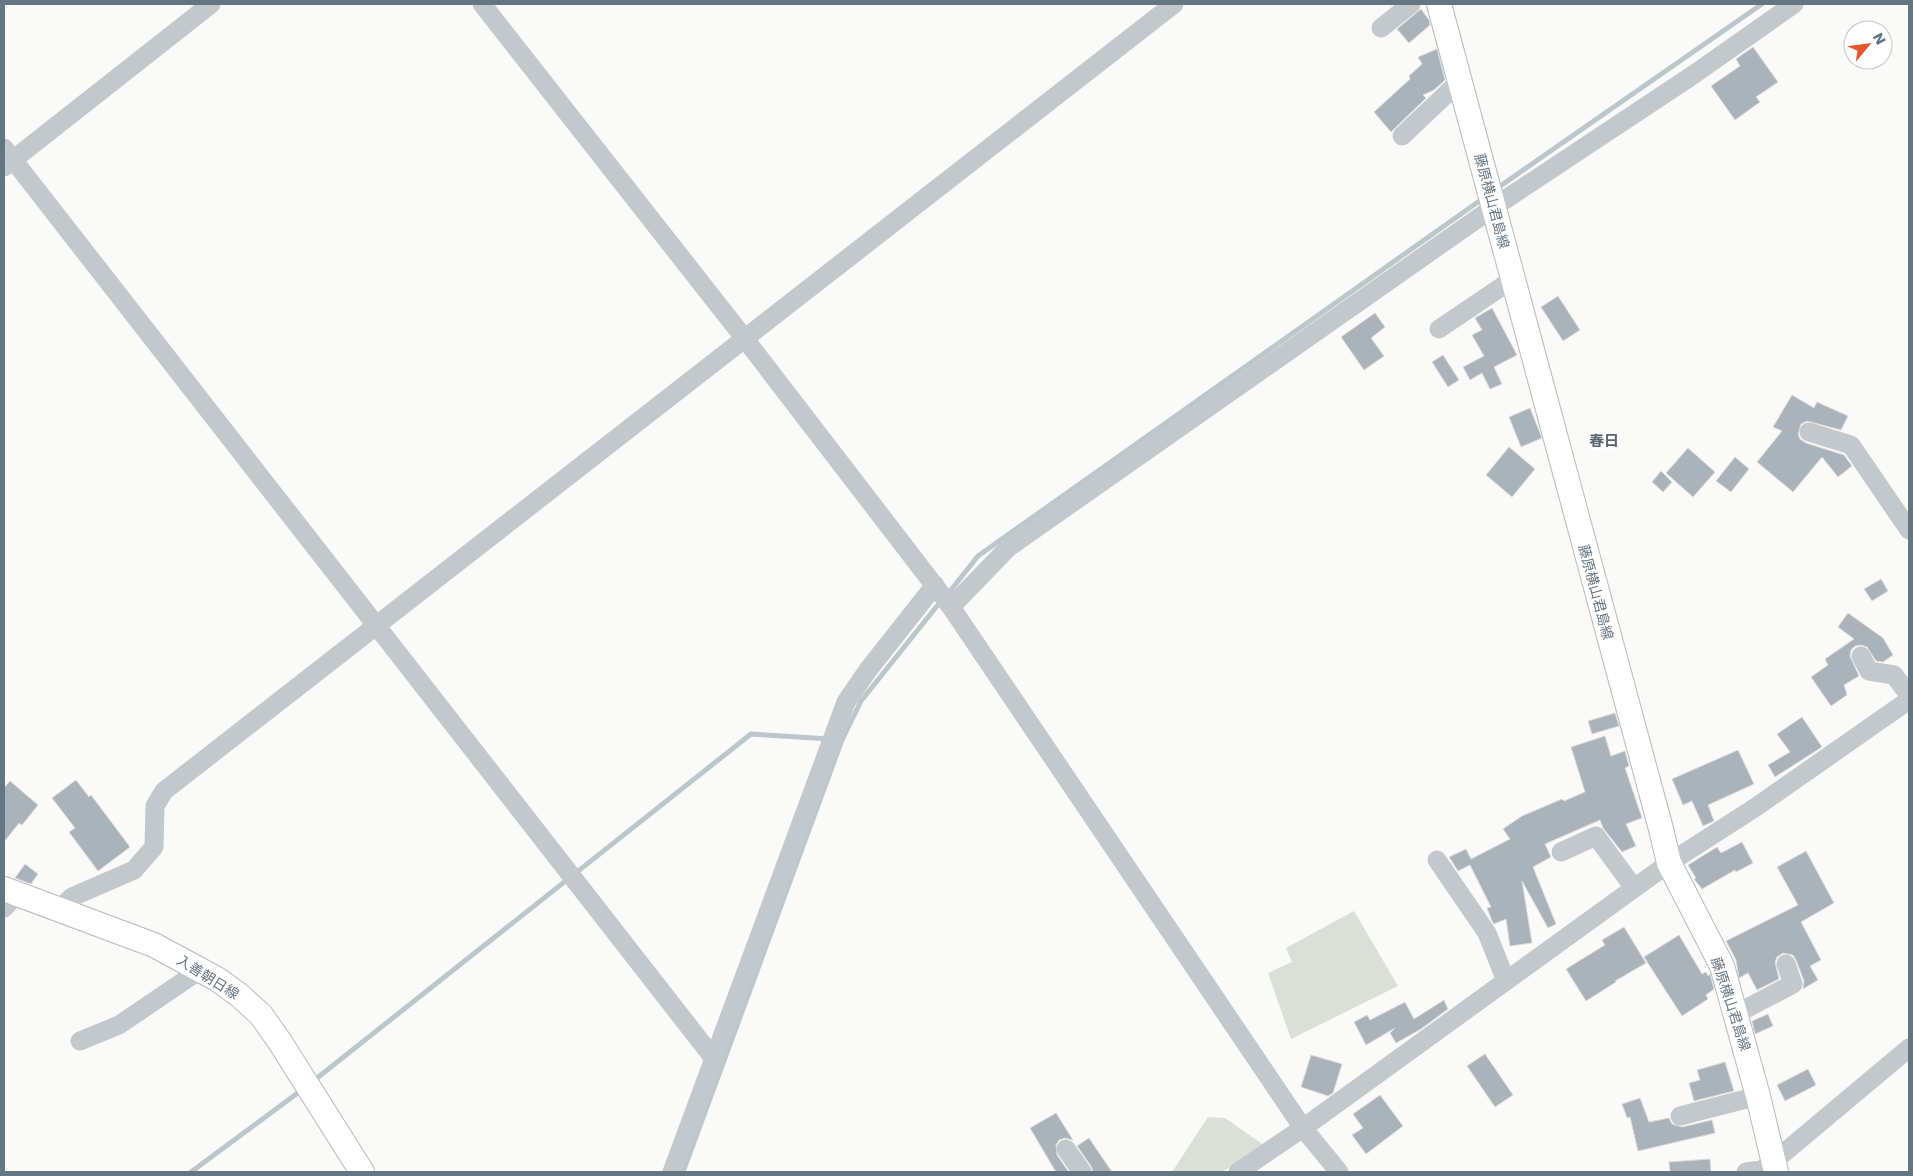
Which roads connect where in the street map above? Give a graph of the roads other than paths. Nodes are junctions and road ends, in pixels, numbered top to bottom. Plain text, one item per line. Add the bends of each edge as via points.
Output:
1 (211, 4) edge
2 (482, 4) edge
3 (1174, 4) edge
4 (1412, 4) edge
5 (1439, 4) edge
6 (1794, 4) edge
7 (1381, 28) dead end
8 (1460, 81) junction
9 (1402, 136) dead end
10 (7, 159) edge
11 (1494, 207) junction
12 (1513, 279) junction
13 (1439, 329) dead end
14 (745, 339) junction
15 (1809, 432) dead end
16 (1909, 530) edge
17 (935, 586) junction
18 (951, 608) junction
19 (377, 626) junction
20 (1861, 656) dead end
21 (1909, 695) edge
22 (1909, 700) edge
23 (1561, 852) dead end
24 (1437, 860) dead end
25 (1668, 863) junction
26 (1634, 888) junction
27 (8, 897) edge
28 (59, 909) junction
29 (1786, 964) dead end
30 (200, 970) junction
31 (1506, 981) junction
32 (1736, 1014) junction
33 (80, 1040) dead end
34 (1909, 1048) edge
35 (715, 1060) junction
36 (1758, 1096) junction
37 (1680, 1116) dead end
38 (1303, 1128) junction
39 (1066, 1149) dead end
40 (1775, 1167) edge
41 (362, 1172) edge
42 (672, 1172) edge
43 (1082, 1172) edge
44 (1238, 1172) edge
45 (1339, 1172) edge
46 (1746, 1172) edge

1 - 10 street
2 - 14 street
3 - 14 street
4 - 7 street
5 - 8 main road, 藤原横山君島線
6 - 11 street via 1694,75
8 - 9 street
8 - 11 main road, 藤原横山君島線
10 - 19 street
11 - 12 main road, 藤原横山君島線
11 - 18 street via 1009,547
12 - 13 street
12 - 25 main road, 藤原横山君島線
14 - 17 street
14 - 19 street
15 - 16 street via 1851,445
17 - 18 street
17 - 35 street via 846,702
18 - 38 street
19 - 28 street via 164,791 155,806 154,847 134,870 72,897
19 - 35 street
20 - 21 street via 1869,671 1894,675
22 - 25 street via 1756,807
23 - 26 street via 1596,836
24 - 31 street via 1487,933
25 - 26 street
25 - 32 main road, 藤原横山君島線 via 1722,966
26 - 31 street
27 - 28 main road, 入善朝日線
28 - 30 main road, 入善朝日線 via 154,945
29 - 32 street via 1793,984
30 - 33 street via 119,1025
30 - 41 main road, 入善朝日線 via 239,995 261,1015
31 - 38 street
32 - 36 main road, 藤原横山君島線
34 - 40 street
35 - 42 street
36 - 37 street
36 - 40 main road, 藤原横山君島線
38 - 44 street
38 - 45 street
39 - 43 street
40 - 46 street

